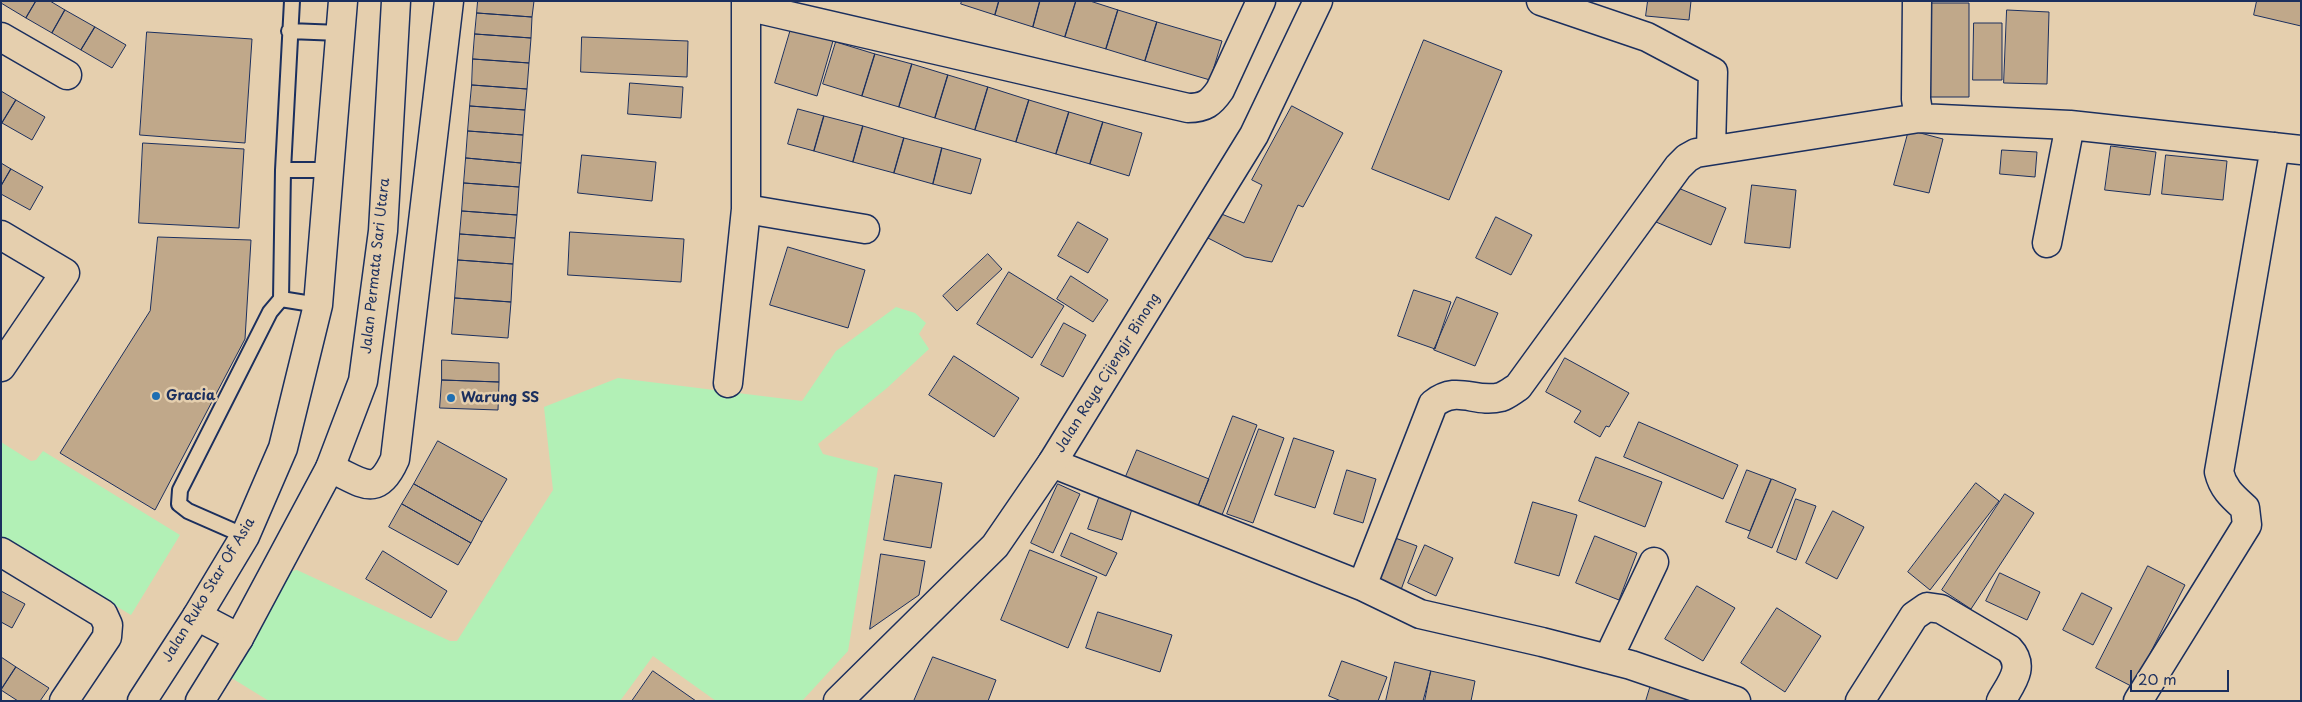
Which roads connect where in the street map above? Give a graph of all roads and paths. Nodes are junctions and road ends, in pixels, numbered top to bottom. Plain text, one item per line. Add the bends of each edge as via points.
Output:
1 (292, 1) edge
2 (343, 1) edge
3 (396, 1) edge
4 (449, 1) edge
5 (1261, 1) edge
6 (1318, 1) edge
7 (1542, 1) edge
8 (1917, 1) edge
9 (746, 4) edge
10 (289, 31) junction
11 (340, 33) junction
12 (1, 37) edge
13 (67, 75) dead end
14 (1919, 118) junction
15 (2070, 126) junction
16 (2288, 148) edge
17 (1711, 149) junction
18 (283, 170) junction
19 (329, 170) junction
20 (746, 209) junction
21 (865, 229) dead end
22 (1, 234) edge
23 (2047, 243) dead end
24 (281, 299) junction
25 (318, 305) junction
26 (1, 367) edge
27 (728, 383) dead end
28 (1052, 463) junction
29 (330, 468) junction
30 (245, 536) junction
31 (1, 552) edge
32 (1654, 562) dead end
33 (1362, 586) junction
34 (197, 616) junction
35 (240, 638) junction
36 (1608, 659) junction
37 (64, 701) edge
38 (142, 701) edge
39 (200, 701) edge
40 (838, 701) edge
41 (1736, 701) edge
42 (1860, 701) edge
43 (2001, 701) edge
44 (2138, 701) edge

1 - 10 lane
2 - 11 street
3 - 29 street, Jalan Permata Sari Utara via 383,231 363,381
4 - 29 street via 395,460 388,475 379,483 368,485
5 - 9 street via 1220,90 1211,103 1200,108 1188,108
6 - 28 street, Jalan Raya Cijengir Binong via 1254,135
7 - 17 street via 1647,37 1713,72
8 - 14 street via 1916,98
9 - 20 street
10 - 11 lane
10 - 18 lane
11 - 19 street
12 - 13 street
14 - 15 street
14 - 17 street
15 - 16 street
15 - 23 street
16 - 44 street via 2219,472 2227,492 2245,508 2247,525
17 - 33 street via 1687,158 1678,168 1518,387 1503,397 1489,399 1456,394 1444,396 1433,404
18 - 19 lane
18 - 24 lane
19 - 25 street
20 - 21 street
20 - 27 street
22 - 26 street via 65,272
24 - 25 lane
24 - 30 lane via 270,312 180,490 179,504 188,511
25 - 30 street, Jalan Ruko Star Of Asia via 283,448
28 - 33 street
28 - 40 street, Jalan Raya Cijengir Binong via 995,546
29 - 35 street, Jalan Permata Sari Utara
30 - 34 street, Jalan Ruko Star Of Asia
31 - 37 street via 103,614 108,625 107,637
32 - 36 street
33 - 36 street via 1420,614
34 - 35 street
34 - 38 street, Jalan Ruko Star Of Asia
35 - 39 street
36 - 41 street
42 - 43 street via 1914,616 1927,607 1941,609 2010,649 2016,656 2018,667

